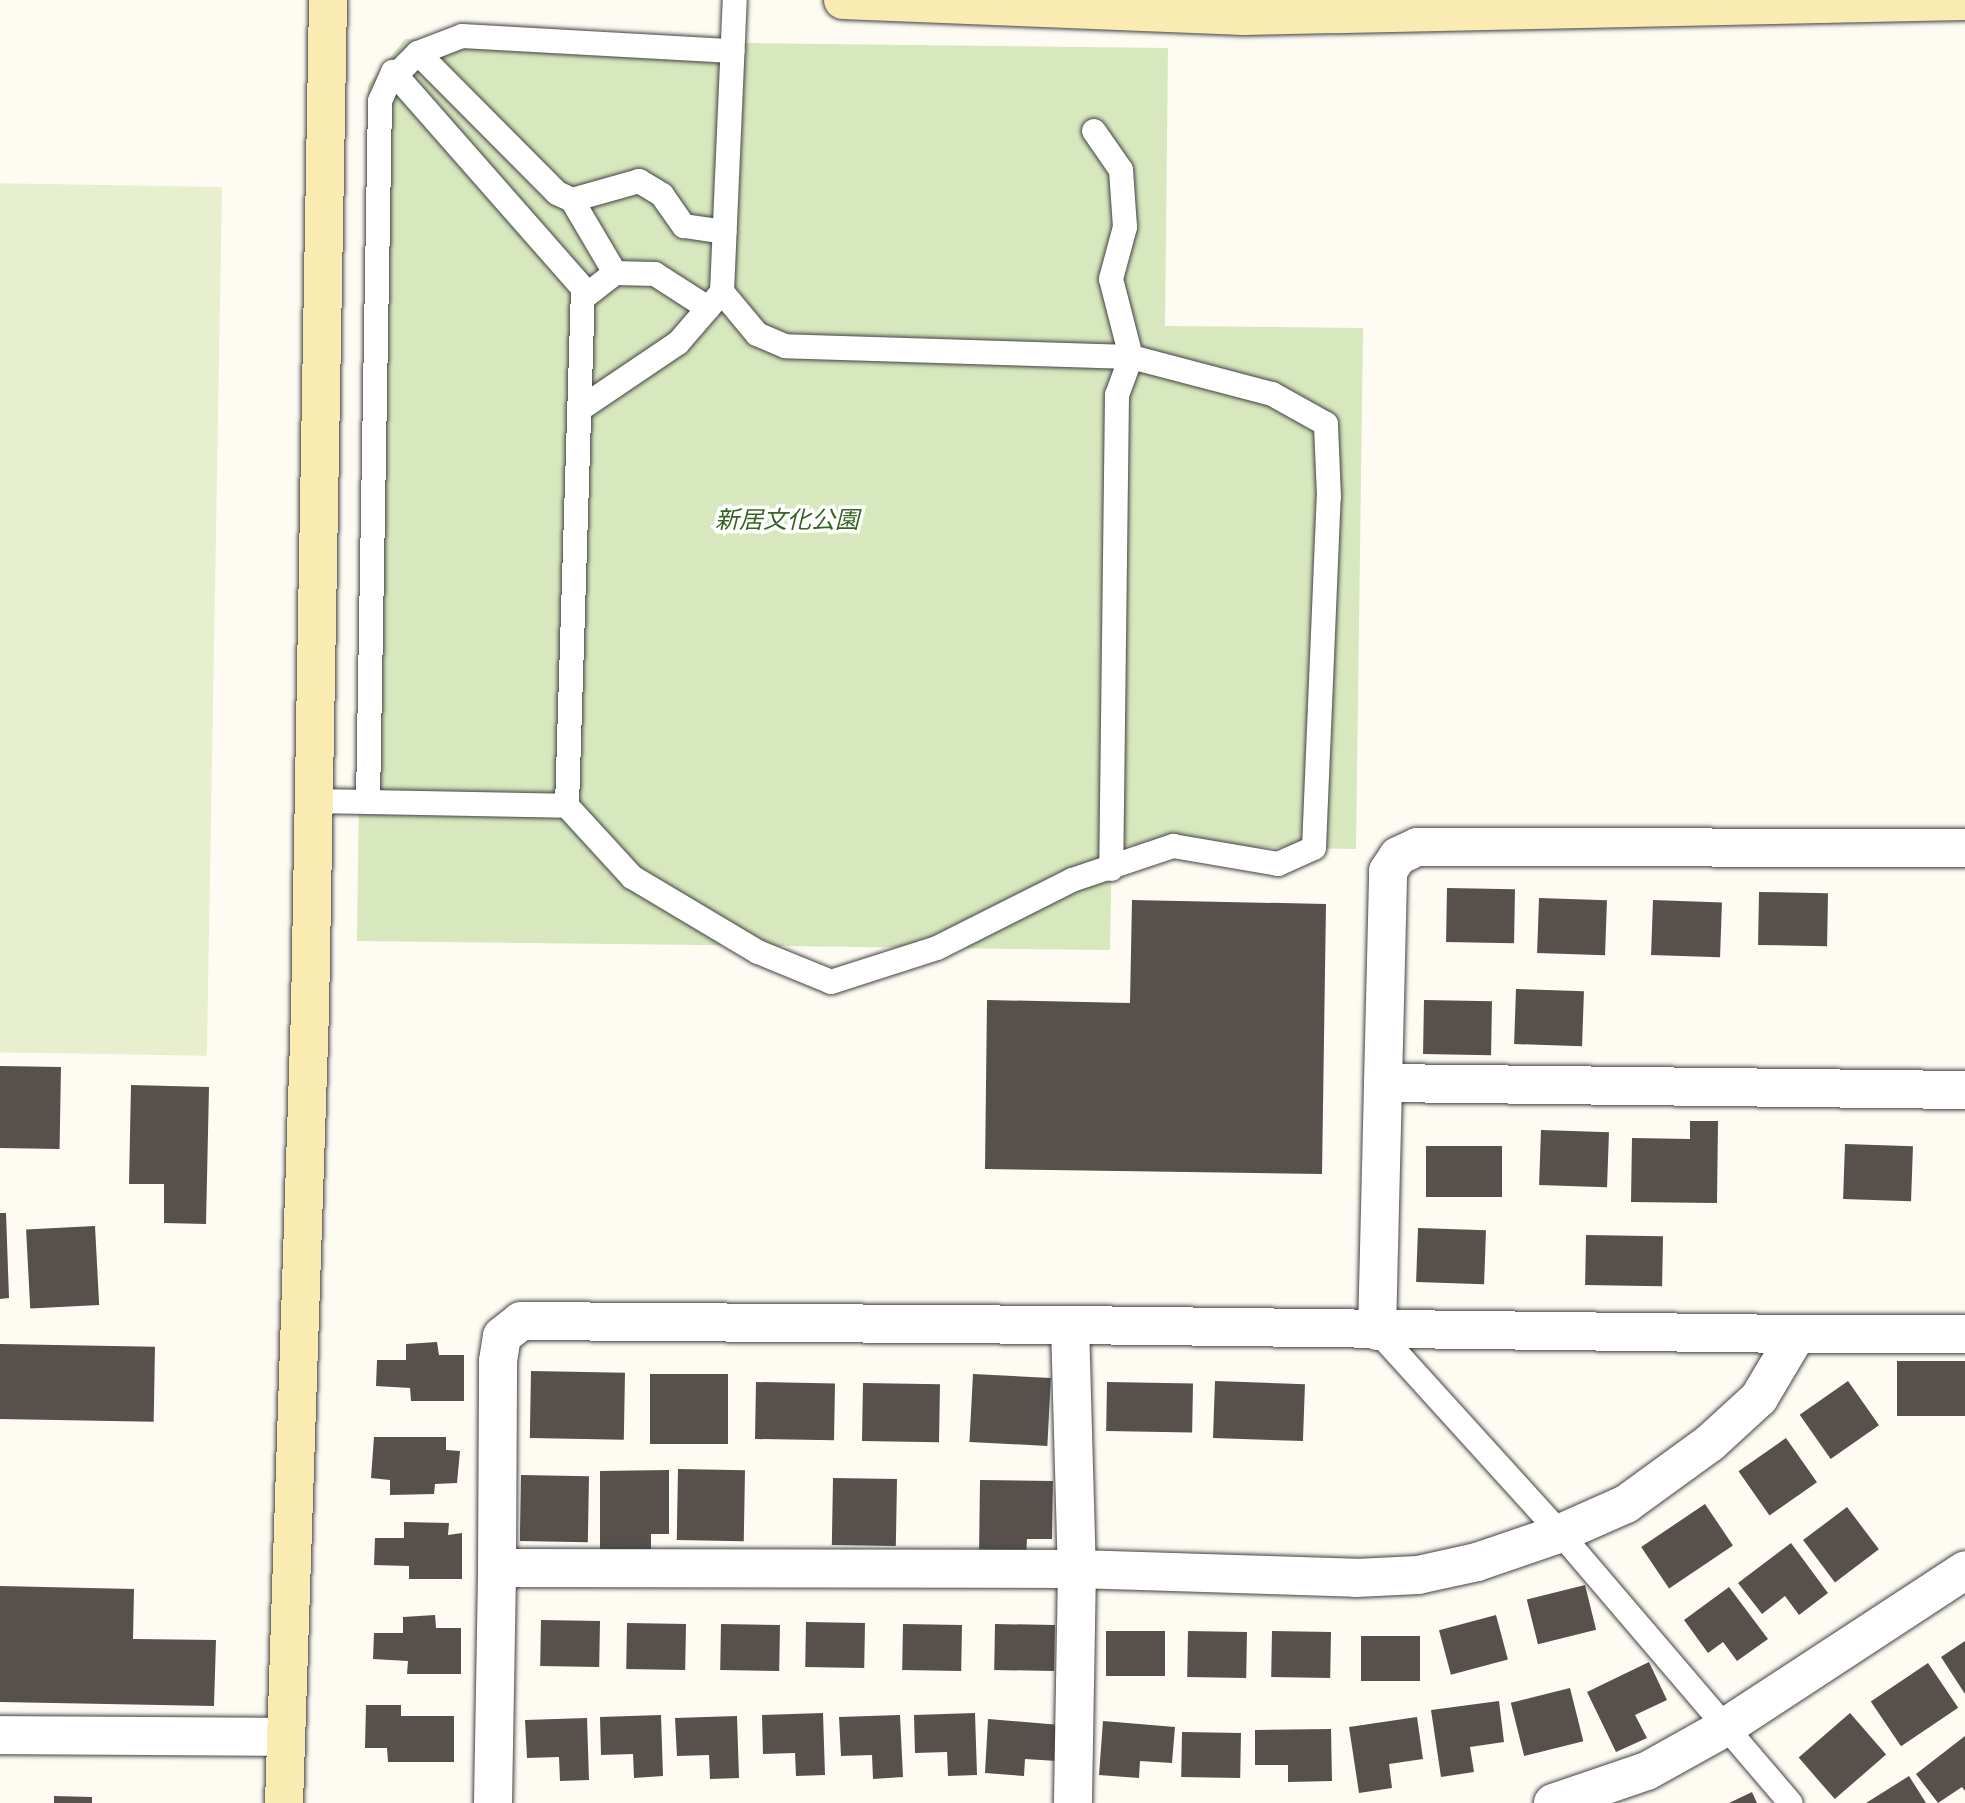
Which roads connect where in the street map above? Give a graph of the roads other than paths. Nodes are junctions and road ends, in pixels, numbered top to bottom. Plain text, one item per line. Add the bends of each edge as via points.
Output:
1 (328, 0) edge
2 (736, 0) edge
3 (843, 0) edge
4 (1965, 1) edge
5 (1800, 2) edge
6 (1603, 4) edge
7 (733, 51) junction
8 (418, 53) junction
9 (396, 75) junction
10 (1094, 131) dead end
11 (572, 200) junction
12 (725, 232) junction
13 (615, 273) junction
14 (583, 298) junction
15 (715, 300) junction
16 (1131, 357) junction
17 (580, 409) junction
18 (314, 801) junction
19 (368, 802) junction
20 (568, 806) junction
21 (1965, 848) edge
22 (1111, 869) junction
23 (1383, 1083) junction
24 (1965, 1090) edge
25 (1070, 1325) junction
26 (1377, 1331) junction
27 (1797, 1334) junction
28 (1965, 1334) edge
29 (1560, 1533) junction
30 (497, 1568) junction
31 (1077, 1569) junction
32 (1965, 1570) edge
33 (1724, 1727) junction
34 (0, 1735) edge
35 (285, 1737) junction
36 (284, 1803) edge
37 (493, 1803) edge
38 (1073, 1803) edge
39 (1553, 1803) edge
40 (1791, 1803) edge

1 - 18 street
2 - 7 lane
3 - 6 street via 1244,16
4 - 5 street
5 - 6 street
7 - 8 lane via 462,36
7 - 12 lane
8 - 9 lane
8 - 11 lane via 557,194
9 - 14 lane via 583,288
9 - 19 lane via 393,72 380,101
10 - 16 lane via 1121,170 1125,227 1111,279
11 - 12 lane via 639,181 662,195 684,226
11 - 13 lane
12 - 15 lane
13 - 14 lane
13 - 15 lane via 655,274
14 - 17 lane
15 - 16 lane via 757,334 785,346
15 - 17 lane via 678,343
16 - 22 lane via 1118,395
16 - 22 lane via 1272,394 1326,424 1329,498 1314,848 1278,864 1173,846
17 - 20 lane
18 - 19 lane
18 - 35 street
19 - 20 lane
20 - 22 lane via 632,877 758,952 831,982 937,948 1072,880
21 - 23 street via 1417,848 1398,856 1388,871
23 - 24 street
23 - 26 street
25 - 26 street
25 - 30 street via 521,1321 502,1336 498,1361
25 - 31 street
26 - 27 street
26 - 29 lane
27 - 28 street
27 - 29 street via 1759,1398 1710,1443 1626,1504
29 - 31 street via 1477,1562 1418,1574 1356,1578
29 - 33 lane
30 - 31 street
30 - 37 street
31 - 38 street
32 - 33 street
33 - 39 street via 1647,1771
33 - 40 lane
34 - 35 street
35 - 36 street

